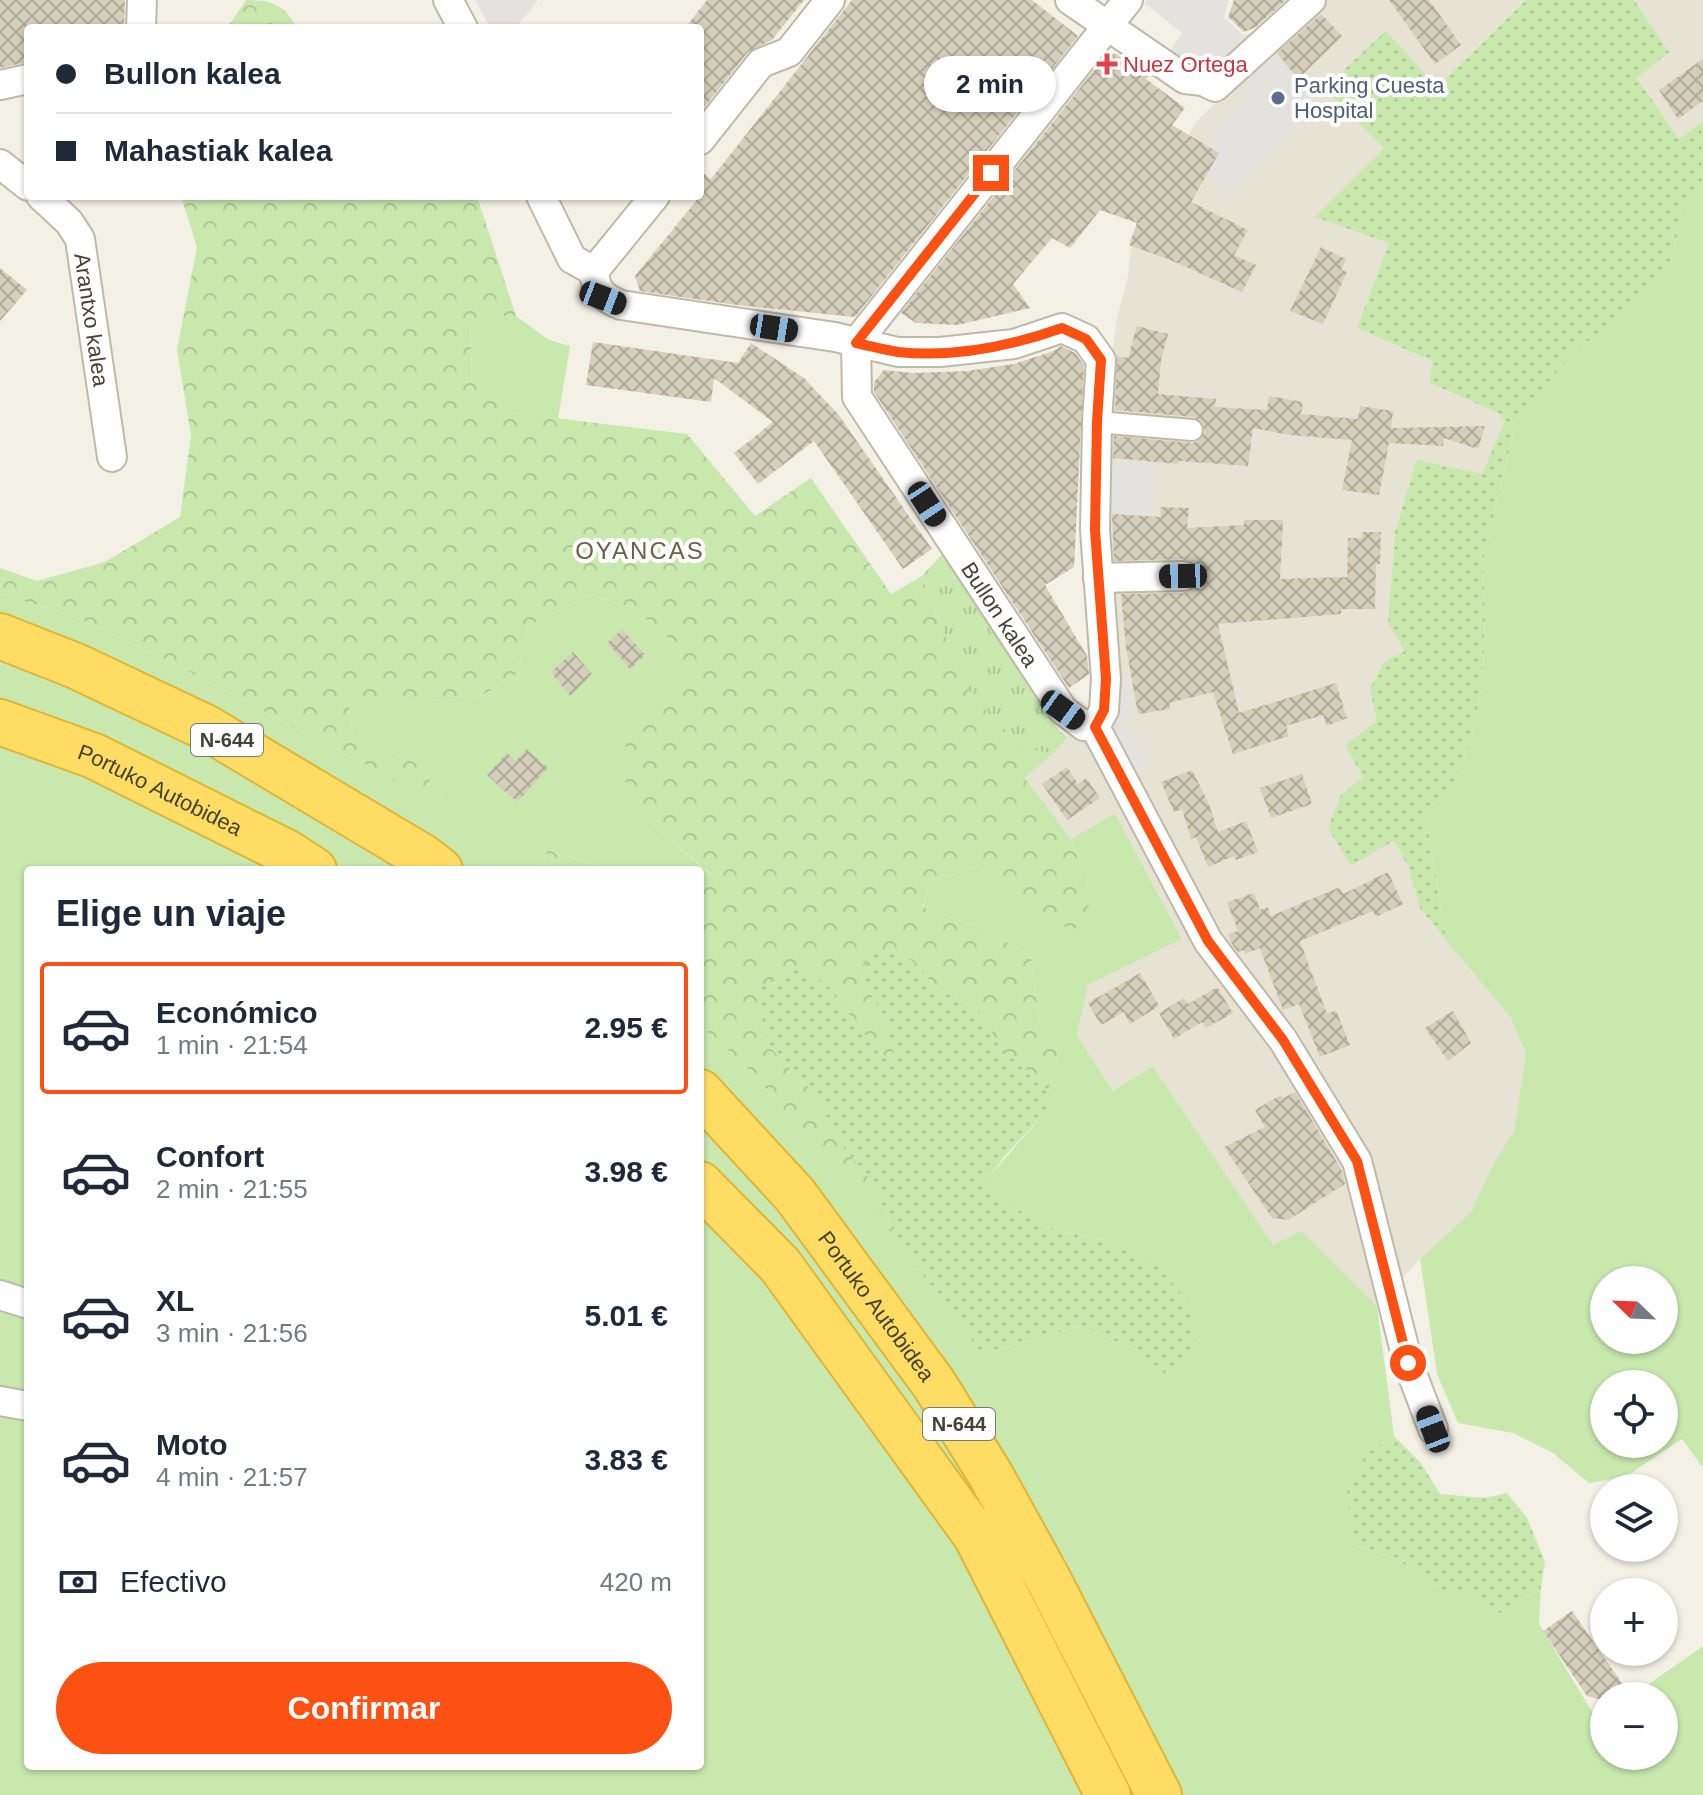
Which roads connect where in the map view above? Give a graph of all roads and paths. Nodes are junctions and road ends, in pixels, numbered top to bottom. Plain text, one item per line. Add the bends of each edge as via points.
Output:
1 (142, 0) edge
2 (448, 0) edge
3 (830, 0) edge
4 (1070, 0) edge
5 (1128, 0) edge
6 (1311, 0) edge
7 (141, 24) edge
8 (461, 24) edge
9 (1107, 26) junction
10 (24, 80) edge
11 (0, 85) edge
12 (704, 135) edge
13 (0, 164) edge
14 (24, 183) edge
15 (45, 200) edge
16 (543, 200) edge
17 (652, 200) edge
18 (594, 271) junction
19 (856, 343) junction
20 (1097, 422) junction
21 (1192, 430) dead end
22 (112, 457) dead end
23 (1183, 576) dead end
24 (1098, 578) junction
25 (0, 636) edge
26 (0, 722) edge
27 (1095, 727) junction
28 (308, 866) edge
29 (435, 866) edge
30 (704, 1096) edge
31 (704, 1188) edge
32 (0, 1295) edge
33 (24, 1303) edge
34 (0, 1401) edge
35 (24, 1405) edge
36 (1433, 1429) dead end
37 (1108, 1795) edge
38 (1159, 1795) edge

1 - 7 street
2 - 8 street
3 - 12 street via 789,52 761,63
4 - 9 street
5 - 9 street
6 - 9 street via 1215,87 1185,79
9 - 19 street
10 - 11 street
13 - 14 street
15 - 22 street, Arantxo kalea via 80,239
16 - 18 street via 572,259
17 - 18 street
18 - 19 street via 595,287 603,298 621,305
19 - 20 street via 898,352 940,352 1014,344 1062,328 1086,339 1101,360
19 - 27 street, Bullon kalea via 857,397 1063,710 1084,726
20 - 21 street
20 - 24 street
23 - 24 street
24 - 27 street via 1106,679 1104,710
25 - 29 highway, N-644 via 207,728
26 - 28 highway, Portuko Autobidea via 94,756
27 - 36 street via 1208,941 1283,1040 1357,1161 1408,1363
30 - 38 highway, Portuko Autobidea / N-644 via 795,1195 934,1384 1047,1577
31 - 37 highway, N-644 via 780,1265 976,1536
32 - 33 street
34 - 35 street

